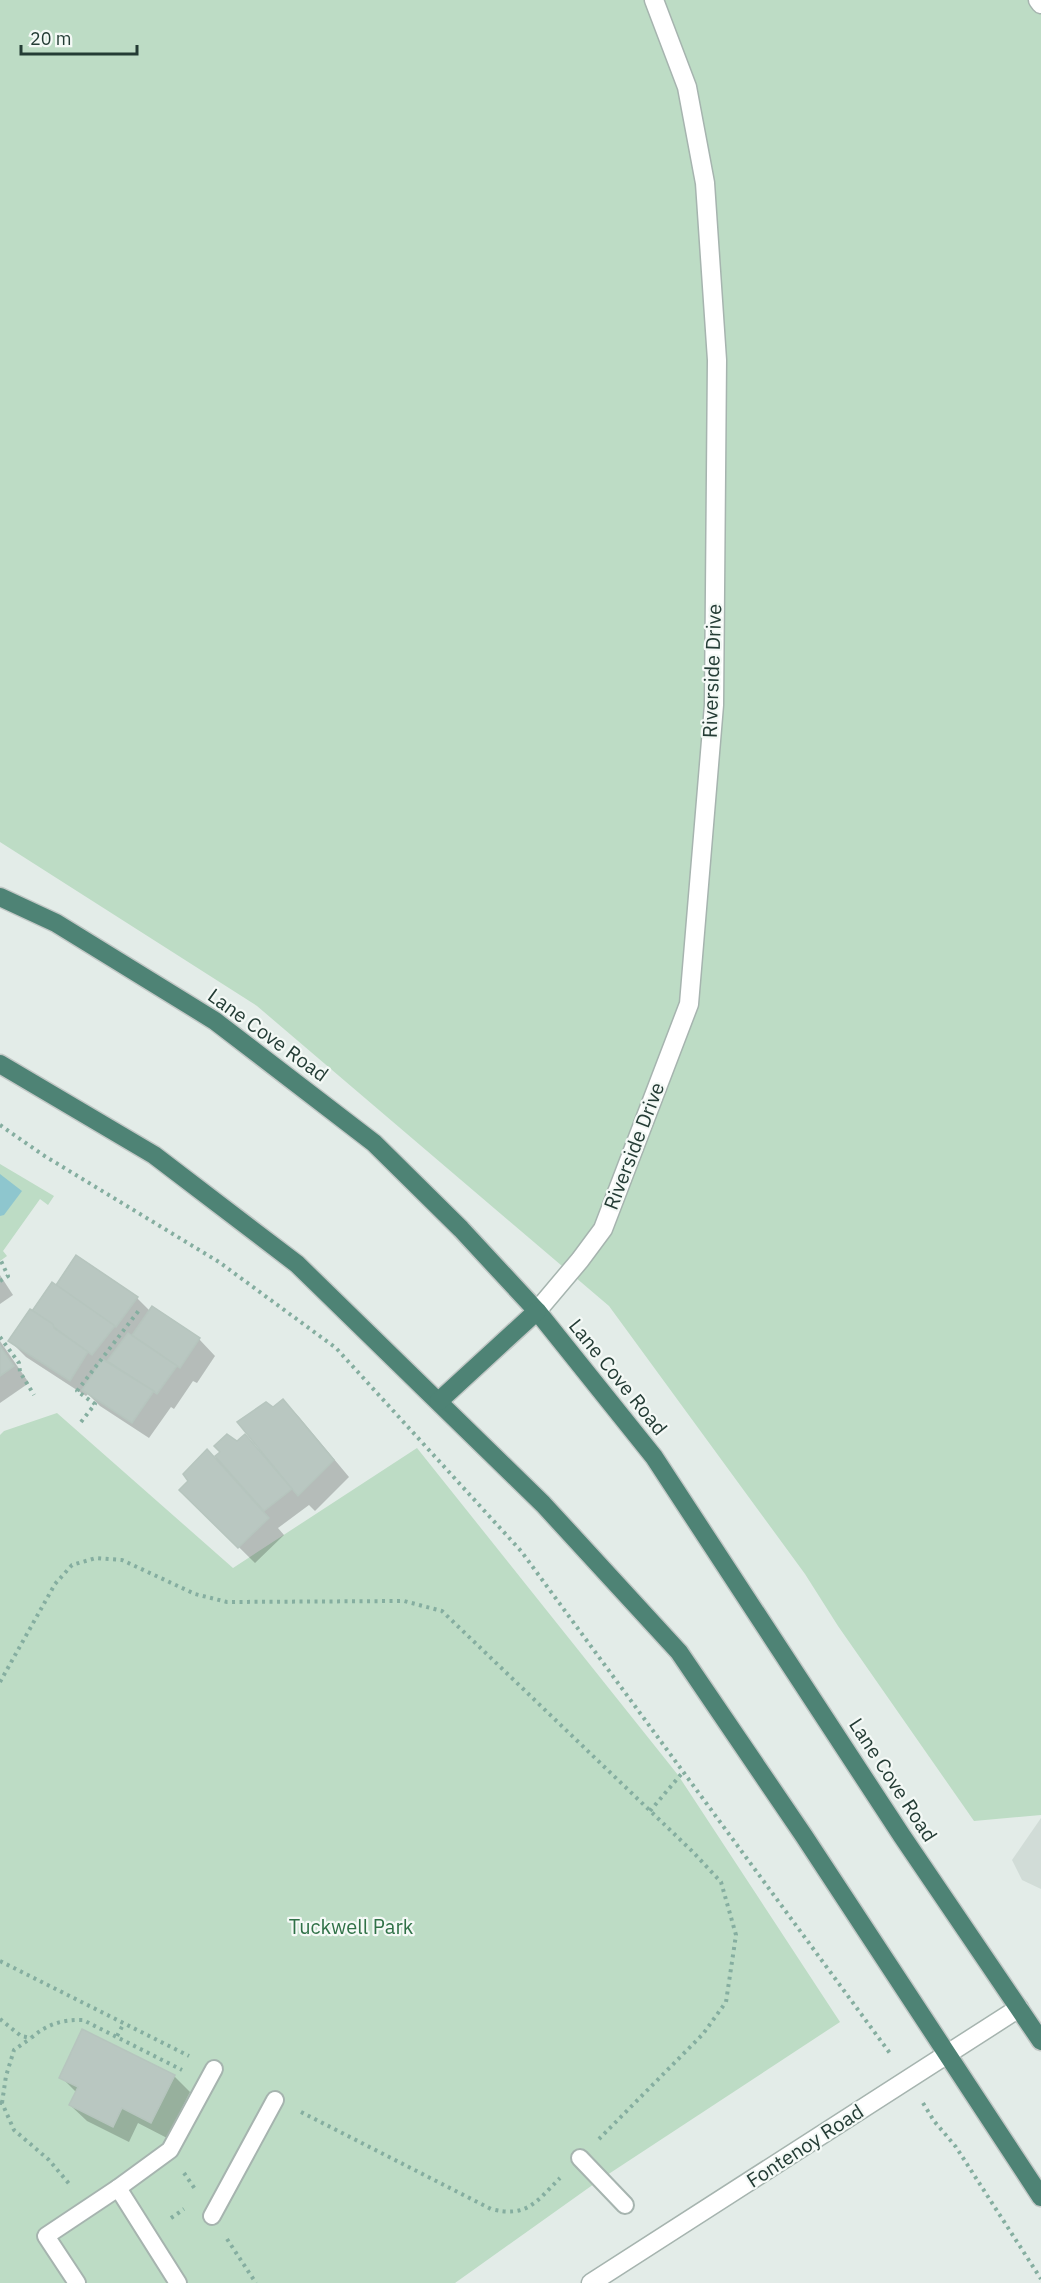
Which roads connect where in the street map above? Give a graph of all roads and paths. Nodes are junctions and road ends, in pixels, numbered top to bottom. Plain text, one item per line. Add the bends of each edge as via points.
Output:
1 (654, 0) edge
2 (1038, 0) edge
3 (1041, 4) edge
4 (0, 897) edge
5 (0, 1064) edge
6 (0, 1125) edge
7 (1, 1261) edge
8 (0, 1281) edge
9 (140, 1309) dead end
10 (537, 1311) junction
11 (0, 1337) edge
12 (34, 1395) dead end
13 (439, 1401) junction
14 (81, 1422) dead end
15 (0, 1682) edge
16 (683, 1772) junction
17 (650, 1811) junction
18 (0, 1961) edge
19 (1019, 2008) junction
20 (0, 2019) edge
21 (124, 2023) junction
22 (117, 2036) junction
23 (31, 2038) junction
24 (1041, 2041) edge
25 (947, 2054) junction
26 (214, 2069) joint
27 (182, 2078) dead end
28 (908, 2080) junction
29 (275, 2100) joint
30 (1, 2103) edge
31 (580, 2158) junction
32 (118, 2188) junction
33 (73, 2190) dead end
34 (1041, 2197) edge
35 (192, 2204) dead end
36 (625, 2205) dead end
37 (212, 2216) dead end
38 (148, 2234) junction
39 (1041, 2278) edge
40 (77, 2283) edge
41 (178, 2283) edge
42 (591, 2283) edge

1 - 10 street, Riverside Drive via 687,87 705,183 717,360 714,705 689,1004 603,1229
2 - 3 street
4 - 10 highway, Lane Cove Road via 56,923 214,1021 365,1136 461,1229
5 - 13 highway via 154,1155 297,1264
6 - 16 path via 219,1262 336,1347 521,1551
7 - 8 path via 9,1276
9 - 14 path via 77,1391 95,1404
10 - 13 highway
10 - 19 highway, Lane Cove Road via 654,1457
11 - 12 path via 19,1363
13 - 25 highway via 543,1504 679,1652
15 - 17 path via 55,1584 72,1565 96,1558 122,1560 195,1594 227,1602 404,1601 442,1611
16 - 17 path
16 - 28 path
17 - 31 path via 721,1882 736,1935 726,2002 703,2034
18 - 21 path
19 - 24 highway, Lane Cove Road
19 - 25 street, Fontenoy Road
20 - 23 path via 21,2036
21 - 22 path
21 - 26 path
22 - 23 path via 90,2022 69,2019 42,2029
22 - 27 path via 185,2072
23 - 30 path via 14,2050
25 - 28 street, Fontenoy Road
25 - 34 highway
26 - 32 lane via 170,2150
28 - 39 path
28 - 42 street, Fontenoy Road
29 - 31 path via 491,2209 506,2212 519,2212 537,2202
29 - 37 lane
30 - 33 path via 14,2130 49,2160
31 - 36 lane
32 - 38 lane
32 - 40 lane via 46,2236
35 - 38 path
38 - 41 lane

